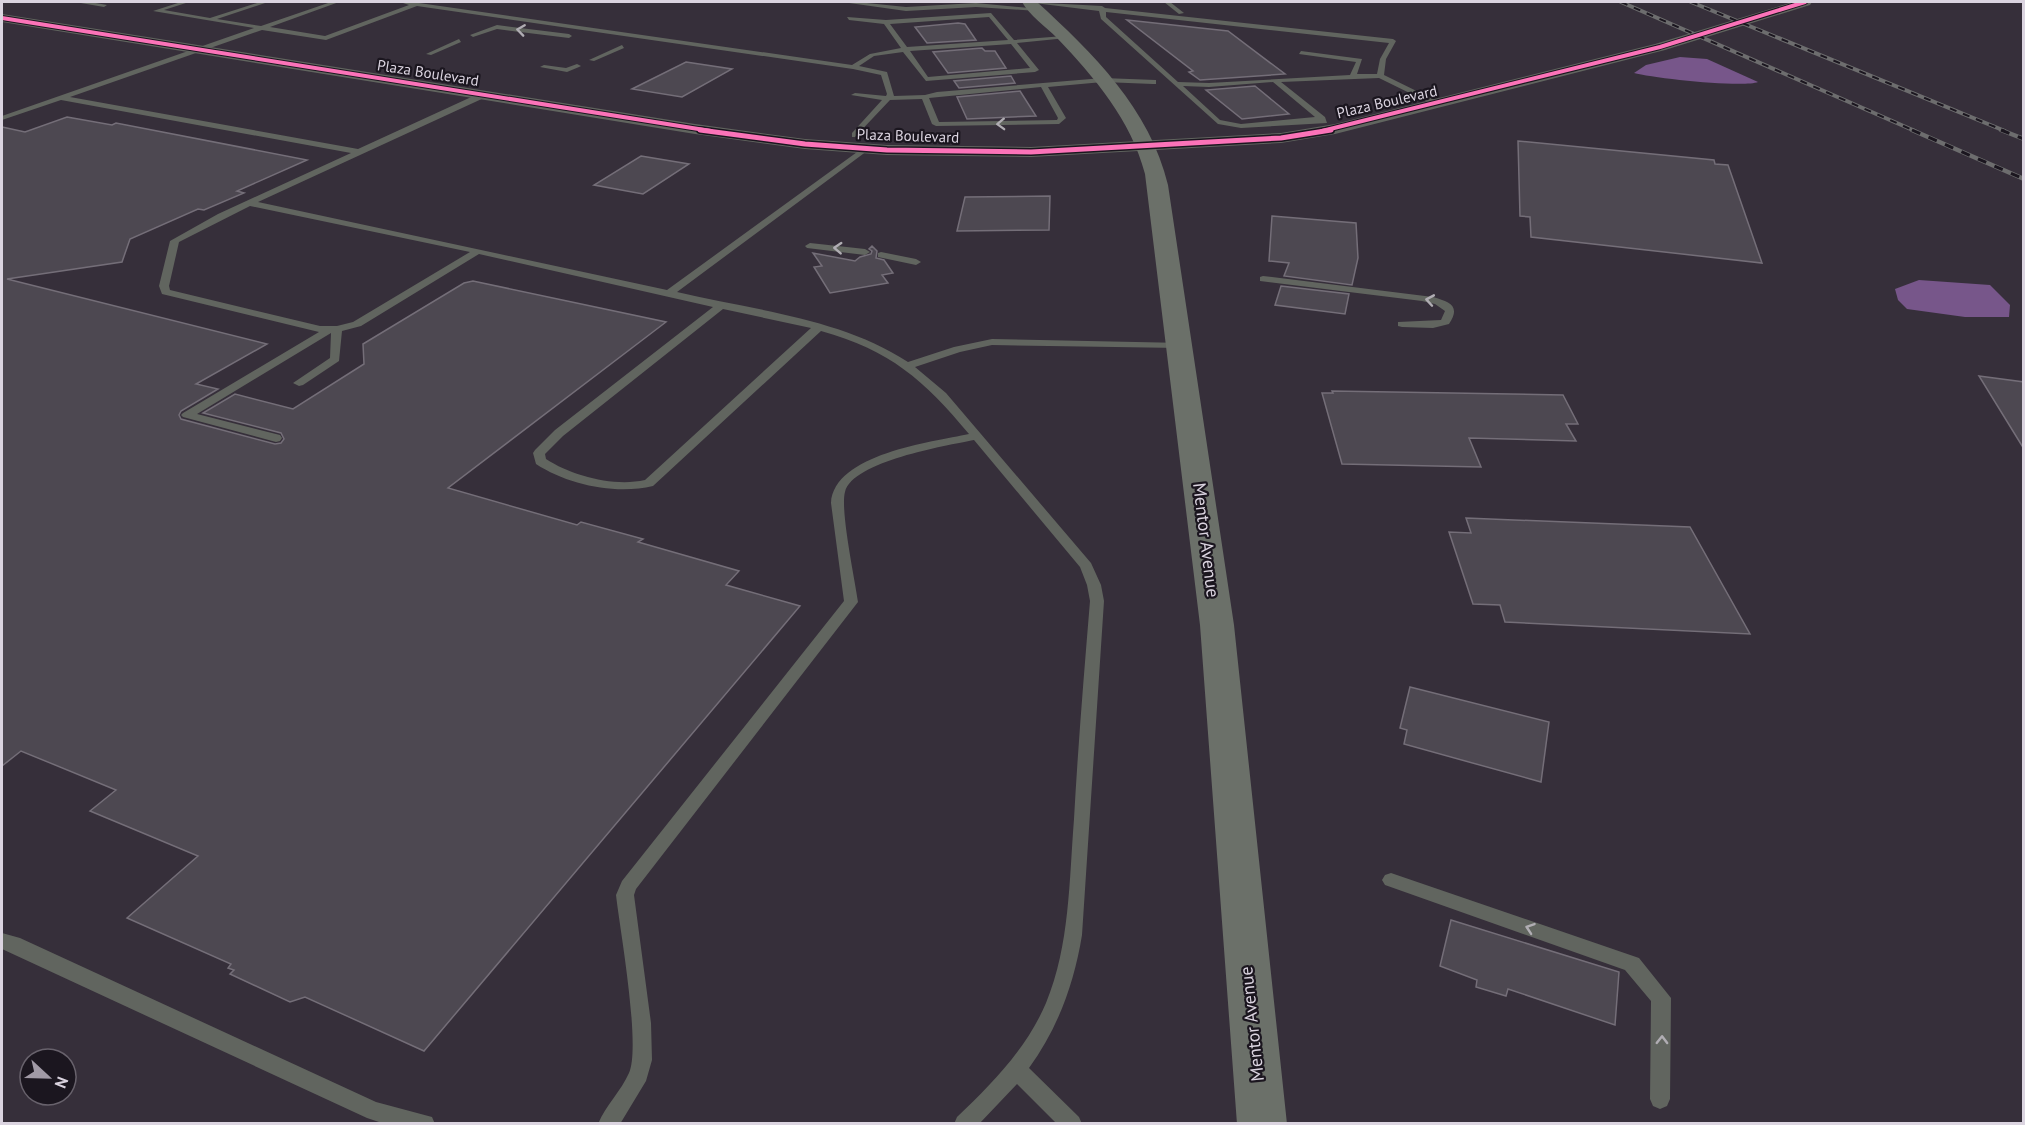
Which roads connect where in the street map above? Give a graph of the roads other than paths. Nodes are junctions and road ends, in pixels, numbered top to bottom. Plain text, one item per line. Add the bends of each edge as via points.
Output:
1 (78, 2) edge
2 (186, 2) edge
3 (265, 2) edge
4 (336, 2) edge
5 (403, 2) edge
6 (845, 2) edge
7 (992, 2) edge
8 (1167, 2) edge
9 (1805, 2) edge
10 (416, 3) junction
11 (1032, 4) edge
12 (104, 5) dead end
13 (976, 5) junction
14 (2, 6) edge
15 (1102, 8) junction
16 (1168, 15) junction
17 (2, 18) edge
18 (849, 18) dead end
19 (209, 20) junction
20 (886, 22) junction
21 (260, 28) junction
22 (473, 35) dead end
23 (569, 36) dead end
24 (1011, 38) junction
25 (1064, 38) junction
26 (222, 41) junction
27 (459, 41) dead end
28 (622, 46) dead end
29 (905, 48) junction
30 (199, 50) junction
31 (1301, 53) dead end
32 (429, 54) dead end
33 (592, 60) dead end
34 (578, 66) dead end
35 (544, 67) dead end
36 (853, 67) junction
37 (1380, 76) junction
38 (1352, 77) junction
39 (1275, 80) junction
40 (1056, 84) junction
41 (1174, 84) junction
42 (1043, 85) junction
43 (1109, 87) junction
44 (483, 95) junction
45 (855, 95) dead end
46 (925, 97) junction
47 (61, 98) junction
48 (887, 98) junction
49 (1439, 104) junction
50 (2, 118) edge
51 (1282, 118) dead end
52 (1267, 119) dead end
53 (1324, 121) junction
54 (1218, 122) junction
55 (860, 142) junction
56 (1146, 144) junction
57 (359, 152) junction
58 (248, 203) junction
59 (810, 246) dead end
60 (478, 251) junction
61 (865, 252) dead end
62 (881, 255) dead end
63 (916, 261) dead end
64 (1263, 279) dead end
65 (669, 292) junction
66 (721, 305) junction
67 (1402, 324) dead end
68 (820, 326) junction
69 (333, 329) junction
70 (1180, 345) junction
71 (909, 365) junction
72 (299, 382) dead end
73 (977, 436) junction
74 (276, 438) dead end
75 (1390, 880) dead end
76 (2, 941) edge
77 (1017, 1070) junction
78 (1660, 1099) dead end
79 (425, 1124) edge
80 (608, 1124) edge
81 (964, 1124) edge
82 (1072, 1124) edge
83 (1262, 1124) edge

1 - 12 lane
2 - 19 lane via 156,11
3 - 19 lane
4 - 21 lane
5 - 10 lane
6 - 13 lane via 906,9
7 - 13 lane
8 - 16 lane via 1181,13
9 - 49 street, Plaza Boulevard via 1660,47
10 - 21 lane via 326,38
10 - 36 lane
11 - 13 lane
11 - 15 lane
11 - 25 main road, Mentor Avenue
14 - 26 street, Plaza Boulevard
15 - 16 lane
15 - 41 lane via 1103,18
16 - 37 lane via 1393,41 1383,59
17 - 30 street, Plaza Boulevard
18 - 20 lane
19 - 21 lane
20 - 24 lane via 990,21
20 - 29 lane
21 - 26 lane
23 -> 22 lane via 498,27
24 - 25 lane
24 - 29 lane
24 - 29 lane via 1035,70 926,79
25 - 43 main road, Mentor Avenue
26 - 30 lane
26 - 55 street, Plaza Boulevard
27 - 32 lane
28 - 33 lane
29 - 36 lane via 872,55
30 - 44 street, Plaza Boulevard
30 - 47 lane
31 - 38 lane via 1360,60
34 - 35 lane via 567,70
36 - 48 lane via 884,74 891,94
37 - 38 lane
37 - 49 lane
38 - 39 lane
39 - 41 lane via 1209,86
39 - 53 lane
40 - 42 lane
40 - 43 lane
40 - 43 lane
41 - 54 lane
42 - 46 lane
42 -> 46 lane via 1062,118 1059,122 936,124
43 - 43 lane via 1153,82
43 - 56 main road, Mentor Avenue
44 - 55 street, Plaza Boulevard via 740,137
44 - 57 lane
45 - 48 lane
46 - 48 lane
47 - 50 lane
47 - 57 lane
48 - 55 lane
49 - 53 street, Plaza Boulevard
51 - 53 lane
52 - 54 lane
53 - 54 lane via 1241,126
53 - 56 street, Plaza Boulevard via 1281,138
55 - 56 street, Plaza Boulevard via 1031,152
55 - 65 lane
56 - 70 main road, Mentor Avenue via 1159,191
57 - 58 lane
58 - 60 lane
58 - 69 lane via 175,241 164,289 309,328
61 -> 59 lane
60 - 65 lane
60 - 69 lane via 361,321
62 - 63 lane
67 -> 64 lane via 1445,322 1448,308 1442,302 1422,298
65 - 66 lane
66 - 68 lane
66 - 68 lane via 559,433 539,453 540,461 560,472 618,486 649,483
68 - 71 lane via 864,341
69 - 72 lane via 335,359
69 - 74 lane via 187,414
70 - 71 lane via 992,342
70 - 83 main road, Mentor Avenue via 1217,625
71 - 73 lane via 942,395
73 - 77 lane via 1082,561 1096,592 1071,944 1053,1009 1040,1037
73 - 80 lane via 874,463 848,477 839,489 837,503 850,602 628,886 625,896 642,1060 639,1074
78 -> 75 lane via 1661,998 1632,964
76 - 79 lane via 374,1111
77 - 81 lane
77 - 82 lane

